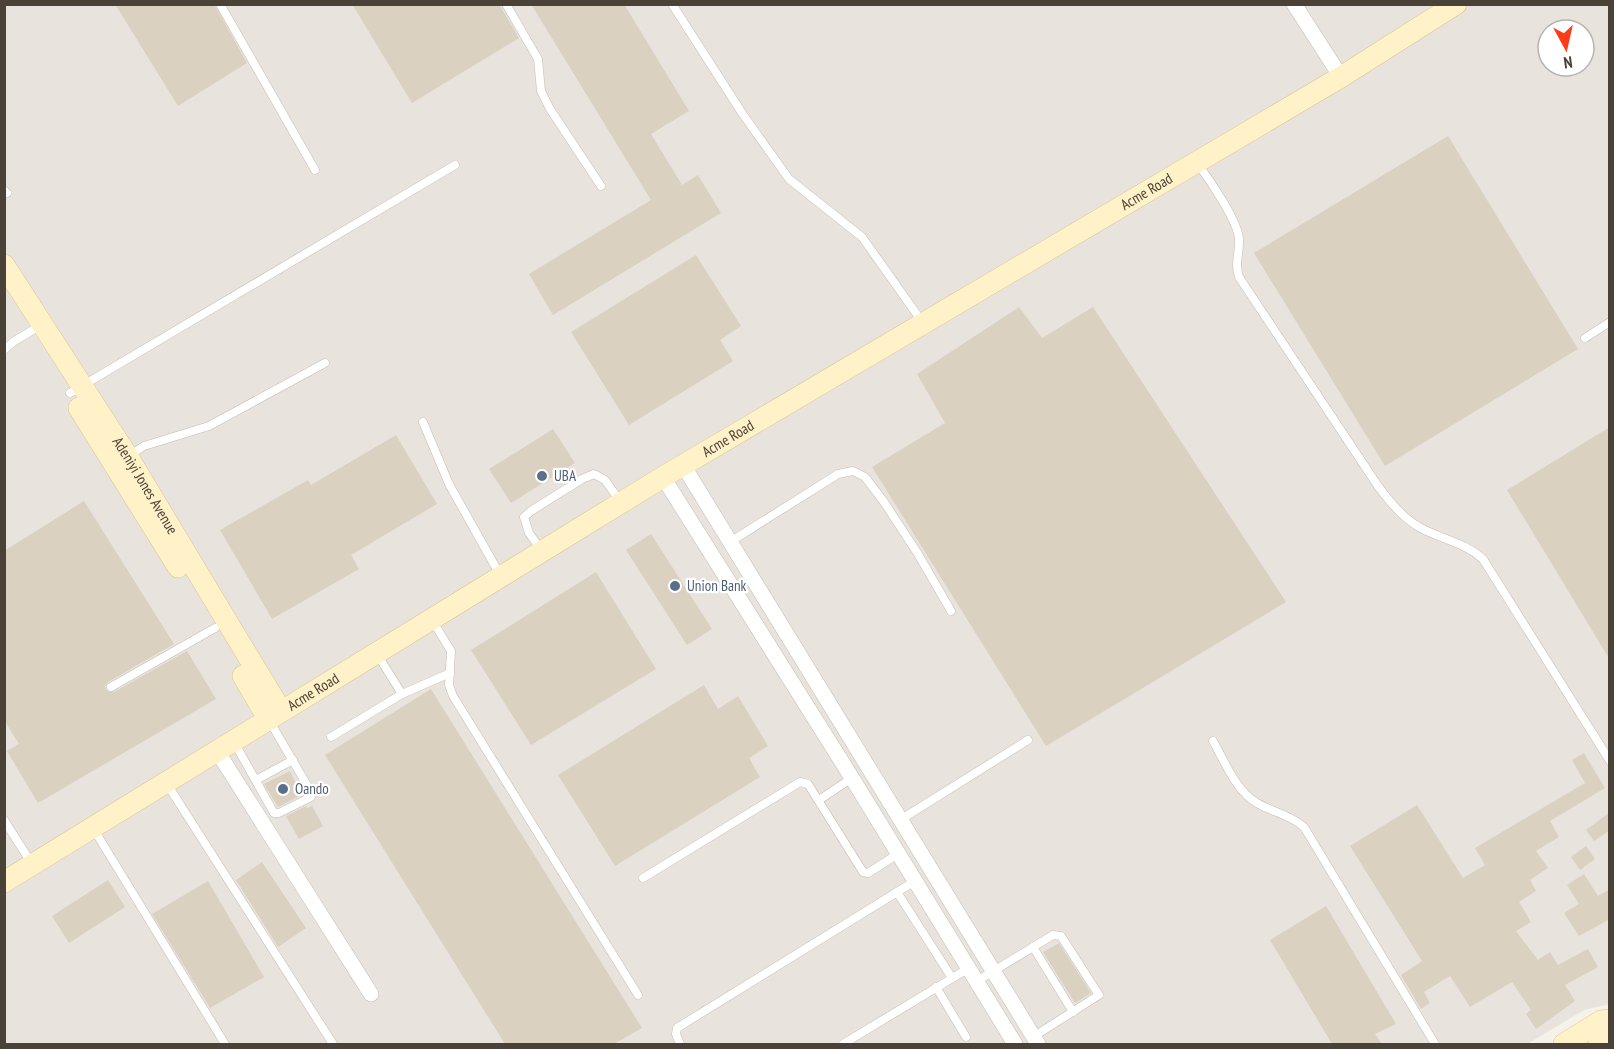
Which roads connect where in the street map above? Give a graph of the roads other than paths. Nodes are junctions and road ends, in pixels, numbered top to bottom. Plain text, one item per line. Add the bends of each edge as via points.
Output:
1 (220, 4) edge
2 (506, 4) edge
3 (672, 4) edge
4 (1294, 4) edge
5 (1456, 4) edge
6 (1341, 77) junction
7 (1196, 161) junction
8 (455, 165) dead end
9 (315, 170) dead end
10 (601, 186) dead end
11 (4, 265) edge
12 (4, 291) edge
13 (1610, 322) edge
14 (923, 323) junction
15 (36, 328) junction
16 (1585, 338) dead end
17 (4, 350) edge
18 (324, 363) dead end
19 (75, 389) junction
20 (423, 422) dead end
21 (128, 457) junction
22 (683, 465) junction
23 (663, 477) junction
24 (621, 502) junction
25 (730, 542) junction
26 (543, 550) junction
27 (501, 576) junction
28 (951, 611) dead end
29 (431, 619) junction
30 (215, 628) junction
31 (784, 629) junction
32 (766, 641) junction
33 (376, 653) junction
34 (450, 673) junction
35 (111, 687) dead end
36 (402, 694) junction
37 (275, 716) junction
38 (331, 737) dead end
39 (1028, 740) dead end
40 (1213, 741) dead end
41 (225, 746) junction
42 (292, 760) junction
43 (1610, 761) edge
44 (852, 778) junction
45 (256, 780) junction
46 (167, 784) junction
47 (819, 800) junction
48 (4, 820) edge
49 (900, 820) junction
50 (93, 827) junction
51 (898, 854) junction
52 (33, 865) junction
53 (643, 878) dead end
54 (915, 881) junction
55 (4, 882) edge
56 (897, 892) junction
57 (1033, 948) junction
58 (993, 972) junction
59 (973, 974) junction
60 (952, 978) junction
61 (936, 987) junction
62 (371, 994) dead end
63 (638, 995) dead end
64 (1073, 1012) junction
65 (1610, 1020) edge
66 (966, 1037) dead end
67 (1610, 1039) edge
68 (1035, 1041) edge
69 (225, 1044) edge
70 (333, 1044) edge
71 (680, 1044) edge
72 (843, 1044) edge
73 (1015, 1044) edge
74 (1435, 1044) edge
75 (1564, 1044) edge
76 (1599, 1044) edge

1 - 9 lane
2 - 10 lane via 538,59 541,91 550,109
3 - 14 lane via 741,113 789,179 862,237
4 - 6 street
5 - 6 street, Acme Road
6 - 7 street, Acme Road
7 - 14 street, Acme Road
7 - 43 lane via 1237,228 1239,277 1378,486 1395,508 1420,528 1473,550 1483,559
8 - 19 lane
11 - 15 street, Adeniyi Jones Avenue
12 - 15 street, Adeniyi Jones Avenue
13 - 16 lane
14 - 22 street, Acme Road
15 - 17 lane
15 - 19 street, Adeniyi Jones Avenue
18 - 21 lane via 209,426 144,446
19 - 21 street, Adeniyi Jones Avenue
19 - 30 street, Adeniyi Jones Avenue
20 - 27 lane via 449,484
21 - 37 street, Adeniyi Jones Avenue
22 - 23 street, Acme Road
22 - 25 street
23 - 24 street, Acme Road
23 - 32 street
24 - 26 street, Acme Road
24 - 26 lane via 604,480 594,474 582,479 525,518 529,533
25 - 28 lane via 838,474 853,471 866,477 884,502
25 - 31 street
26 - 27 street, Acme Road
27 - 29 street, Acme Road
29 - 33 street, Acme Road
29 - 34 lane via 451,651
30 - 35 lane
30 - 37 street, Adeniyi Jones Avenue
31 - 32 street
31 - 49 street
32 - 44 street
33 - 36 lane
33 - 37 street, Acme Road
34 - 36 lane
34 - 63 lane via 453,696
36 - 38 lane
37 - 41 street, Acme Road
37 - 42 lane
39 - 49 lane
40 - 74 lane via 1241,788 1255,802 1304,827
41 - 45 lane
41 - 46 street, Acme Road
41 - 62 street
42 - 45 lane
42 - 45 lane via 311,797 276,813
44 - 47 lane
44 - 51 street
46 - 50 street, Acme Road
46 - 70 lane
47 - 51 lane via 863,872 868,873
47 - 53 lane via 808,784 800,782
48 - 52 lane
49 - 58 street
50 - 52 street, Acme Road
50 - 69 lane
51 - 54 street
52 - 55 street, Acme Road
54 - 56 lane
54 - 59 street
56 - 60 lane
56 - 71 lane via 677,1028
57 - 58 lane
57 - 64 lane
57 - 64 lane via 1053,935 1061,936 1099,993
58 - 59 lane
58 - 68 street
59 - 60 lane
59 - 73 street
60 - 61 lane
61 - 66 lane
61 - 72 lane
64 - 68 lane
65 - 75 street
67 - 76 street

